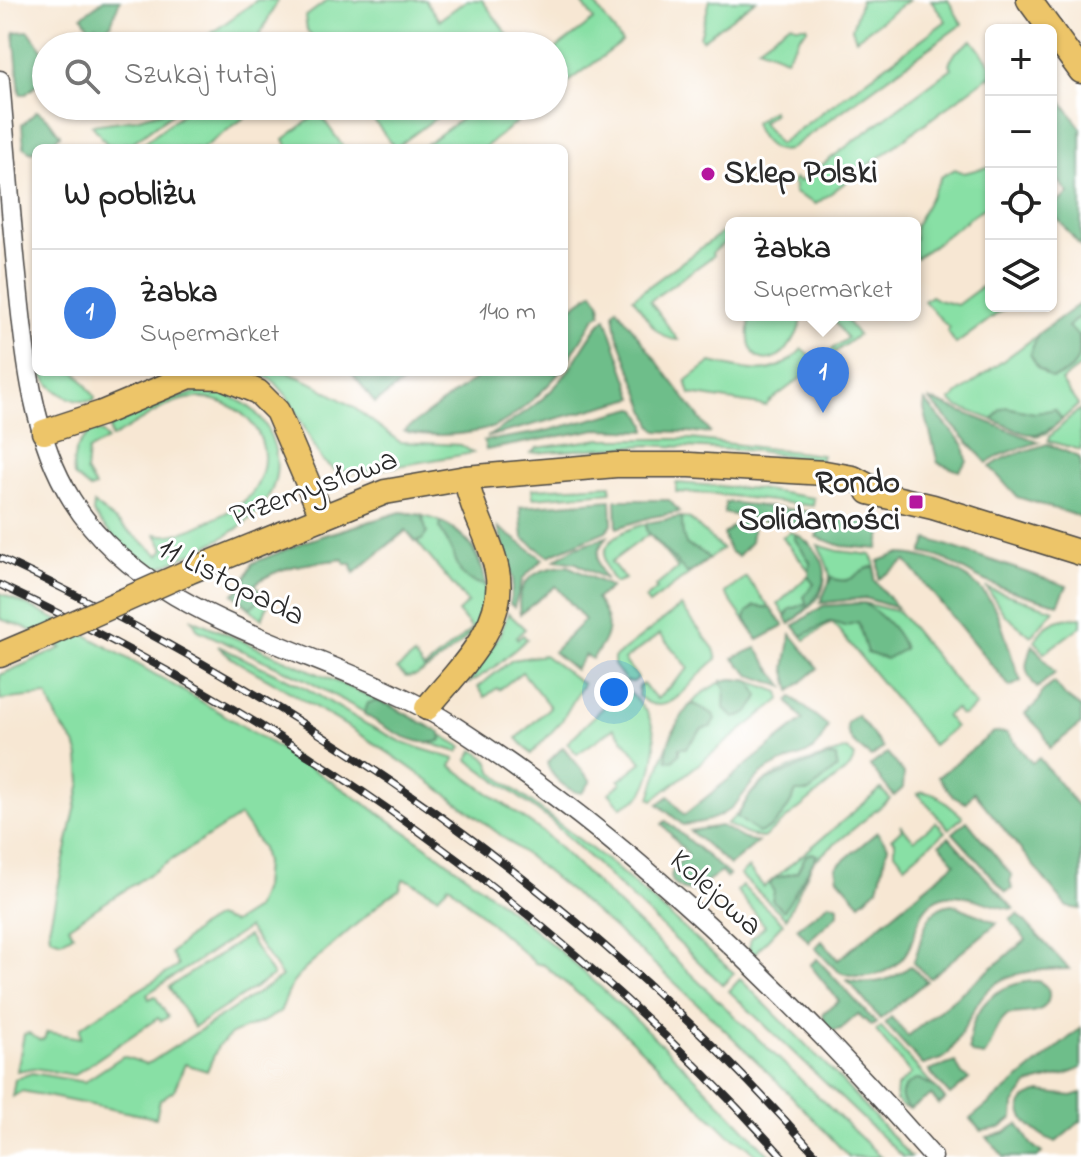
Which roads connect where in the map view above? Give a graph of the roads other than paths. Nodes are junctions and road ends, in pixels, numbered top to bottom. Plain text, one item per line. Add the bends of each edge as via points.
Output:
1 (1029, 0) edge
2 (1047, 24) edge
3 (1057, 38) edge
4 (1081, 71) edge
5 (0, 80) edge
6 (44, 432) junction
7 (466, 478) junction
8 (322, 516) junction
9 (1081, 553) edge
10 (0, 655) edge
11 (427, 708) junction
12 (933, 1157) edge

1 - 2 main road
3 - 4 main road
5 - 6 street, 11 Listopada via 25,353
6 - 8 main road via 190,376 222,377 258,392 277,411
6 - 11 street, 11 Listopada via 78,510 148,580 206,612
7 - 8 main road, Przemysłowa via 385,492
7 - 9 main road, Przemysłowa via 654,464 839,475 883,494
7 - 11 main road via 497,571 498,594 481,639
8 - 10 main road, Przemysłowa, bridge
11 - 12 street, Kolejowa via 534,782 660,884 764,978

